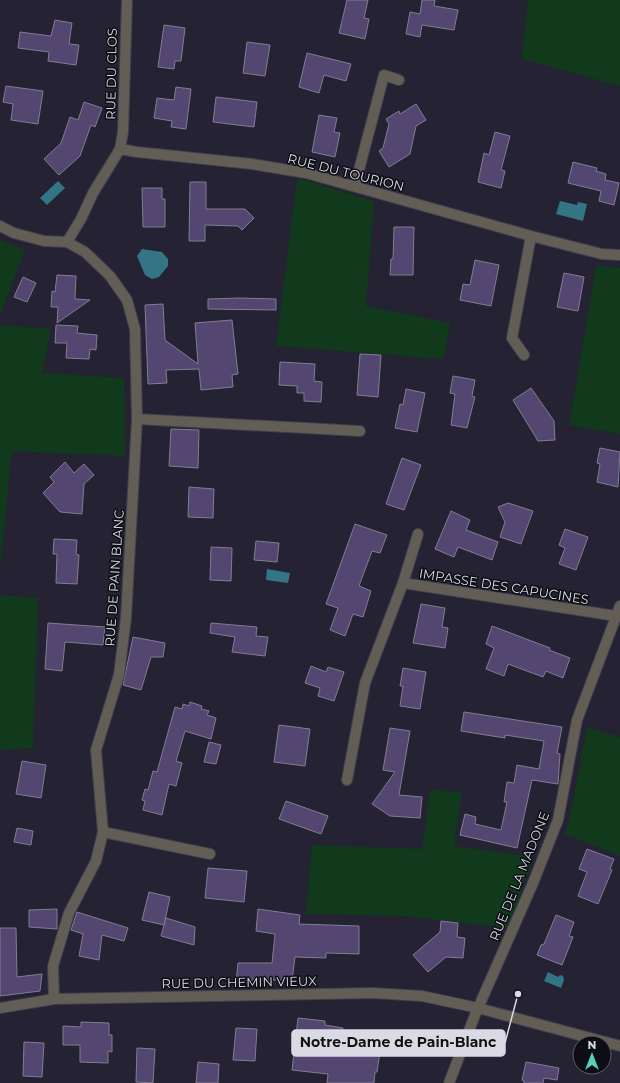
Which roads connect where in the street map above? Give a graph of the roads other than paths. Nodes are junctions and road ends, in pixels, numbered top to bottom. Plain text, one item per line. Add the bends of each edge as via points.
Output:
1 (127, 0) edge
2 (399, 80) dead end
3 (120, 149) junction
4 (355, 185) junction
5 (0, 226) edge
6 (531, 236) junction
7 (67, 242) junction
8 (620, 255) edge
9 (524, 355) dead end
10 (136, 419) junction
11 (360, 431) dead end
12 (418, 534) dead end
13 (403, 583) junction
14 (620, 606) edge
15 (616, 616) junction
16 (347, 780) dead end
17 (103, 832) junction
18 (210, 854) dead end
19 (54, 999) junction
20 (0, 1008) edge
21 (478, 1008) junction
22 (620, 1046) edge
23 (448, 1083) edge

1 - 3 street, RUE DU CLOS via 123,132
2 - 4 street via 384,75
3 - 4 street, RUE DU TOURION via 252,164
3 - 7 street
4 - 6 street, RUE DU TOURION
5 - 7 street, RUE DE PAIN BLANC via 14,233 44,241
6 - 8 street, RUE DU TOURION via 602,254
6 - 9 street via 512,338
7 - 10 street, RUE DE PAIN BLANC via 85,252 110,276 127,300 135,329
10 - 11 street
10 - 17 street, RUE DE PAIN BLANC via 125,625 119,675 96,750
12 - 13 street
13 - 15 street, IMPASSE DES CAPUCINES
13 - 16 street, IMPASSE DES CAPUCINES via 366,683
14 - 15 street, RUE DE LA MADONE
15 - 21 street, RUE DE LA MADONE via 577,720 558,820
17 - 18 street
17 - 19 street, RUE DE PAIN BLANC via 96,861 69,912 53,966
19 - 20 street, RUE DU CHEMIN VIEUX
19 - 21 street, RUE DU CHEMIN VIEUX via 373,993 422,996
21 - 22 street, RUE DU CHEMIN VIEUX
21 - 23 street, RUE DE LA MADONE

